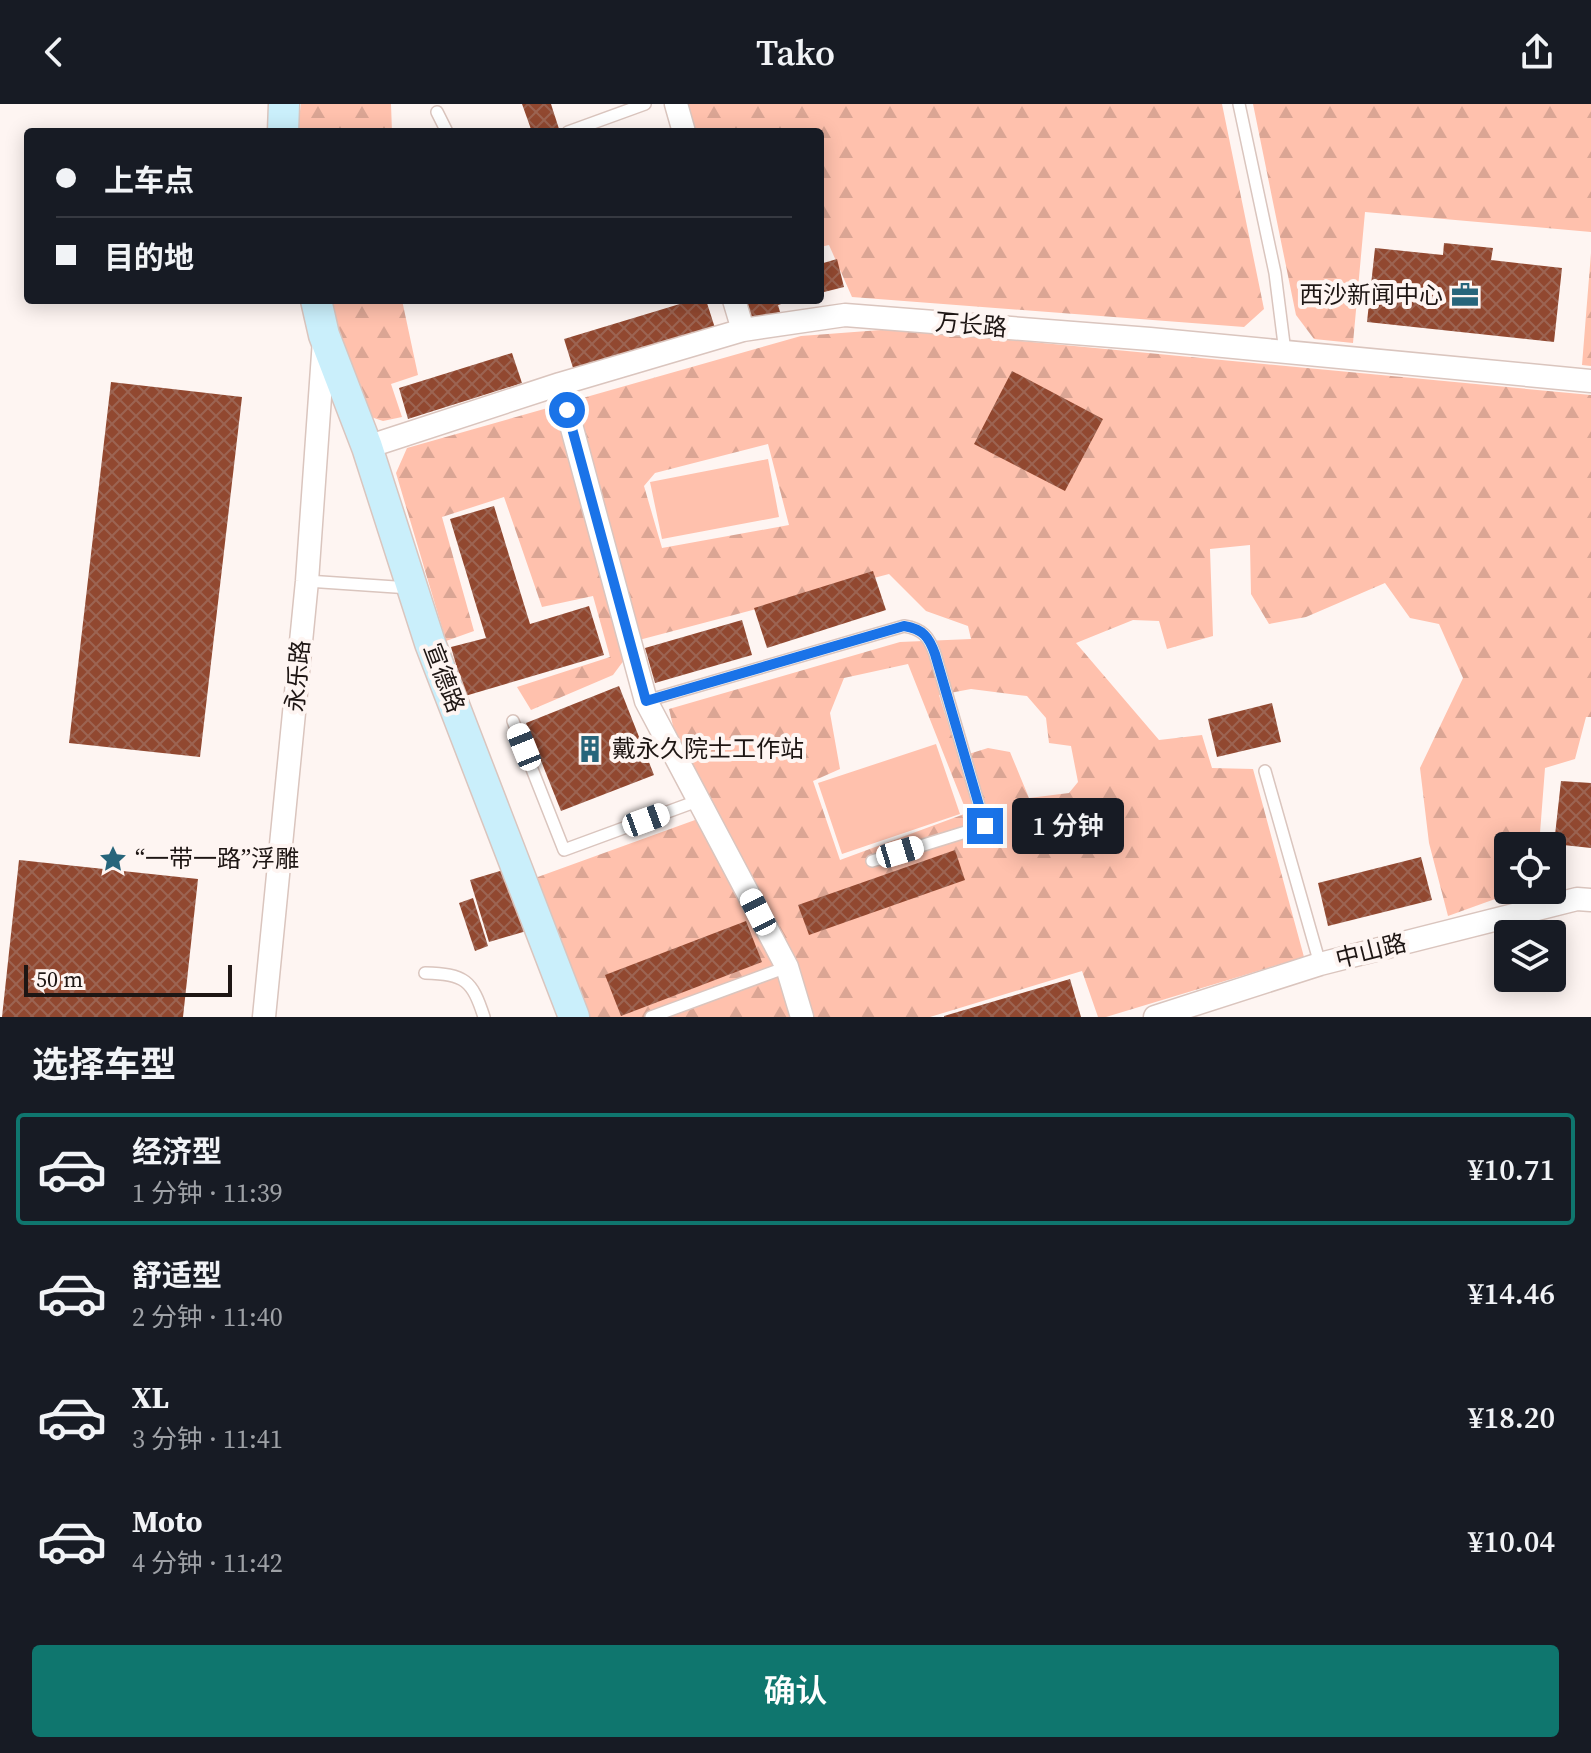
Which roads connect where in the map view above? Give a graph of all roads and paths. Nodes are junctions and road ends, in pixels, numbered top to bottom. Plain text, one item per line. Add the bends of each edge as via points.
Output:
1 (284, 104) edge
2 (645, 104) edge
3 (676, 104) edge
4 (1239, 104) edge
5 (437, 112) dead end
6 (283, 128) edge
7 (445, 128) edge
8 (592, 128) edge
9 (683, 128) edge
10 (317, 304) edge
11 (735, 304) edge
12 (743, 330) junction
13 (324, 335) junction
14 (1285, 352) junction
15 (1591, 381) edge
16 (560, 384) junction
17 (367, 447) junction
18 (307, 581) junction
19 (411, 588) junction
20 (646, 701) junction
21 (513, 721) dead end
22 (1265, 771) dead end
23 (700, 800) junction
24 (872, 861) dead end
25 (1591, 900) edge
26 (1320, 964) junction
27 (787, 967) junction
28 (425, 973) dead end
29 (264, 1017) edge
30 (484, 1017) edge
31 (574, 1017) edge
32 (651, 1017) edge
33 (802, 1017) edge
34 (1155, 1017) edge

1 - 6 street
2 - 8 lane
3 - 9 street
4 - 14 lane via 1275,273
5 - 7 lane
10 - 13 street, 宣德路
11 - 12 street
12 - 14 street, 万长路 via 845,315
12 - 16 street, 万长路
13 - 17 street, 宣德路
13 - 18 street, 永乐路
14 - 15 street, 万长路
16 - 17 street, 万长路
16 - 20 street
17 - 19 street, 宣德路
18 - 19 lane
18 - 29 street, 永乐路
19 - 31 street, 宣德路
20 - 23 street
20 - 24 lane via 904,626 929,637 985,826
21 - 23 lane via 564,850
22 - 26 lane
23 - 27 street
25 - 26 street, 中山路 via 1577,899
26 - 34 street, 中山路
27 - 32 lane
27 - 33 street
28 - 30 lane via 466,980

